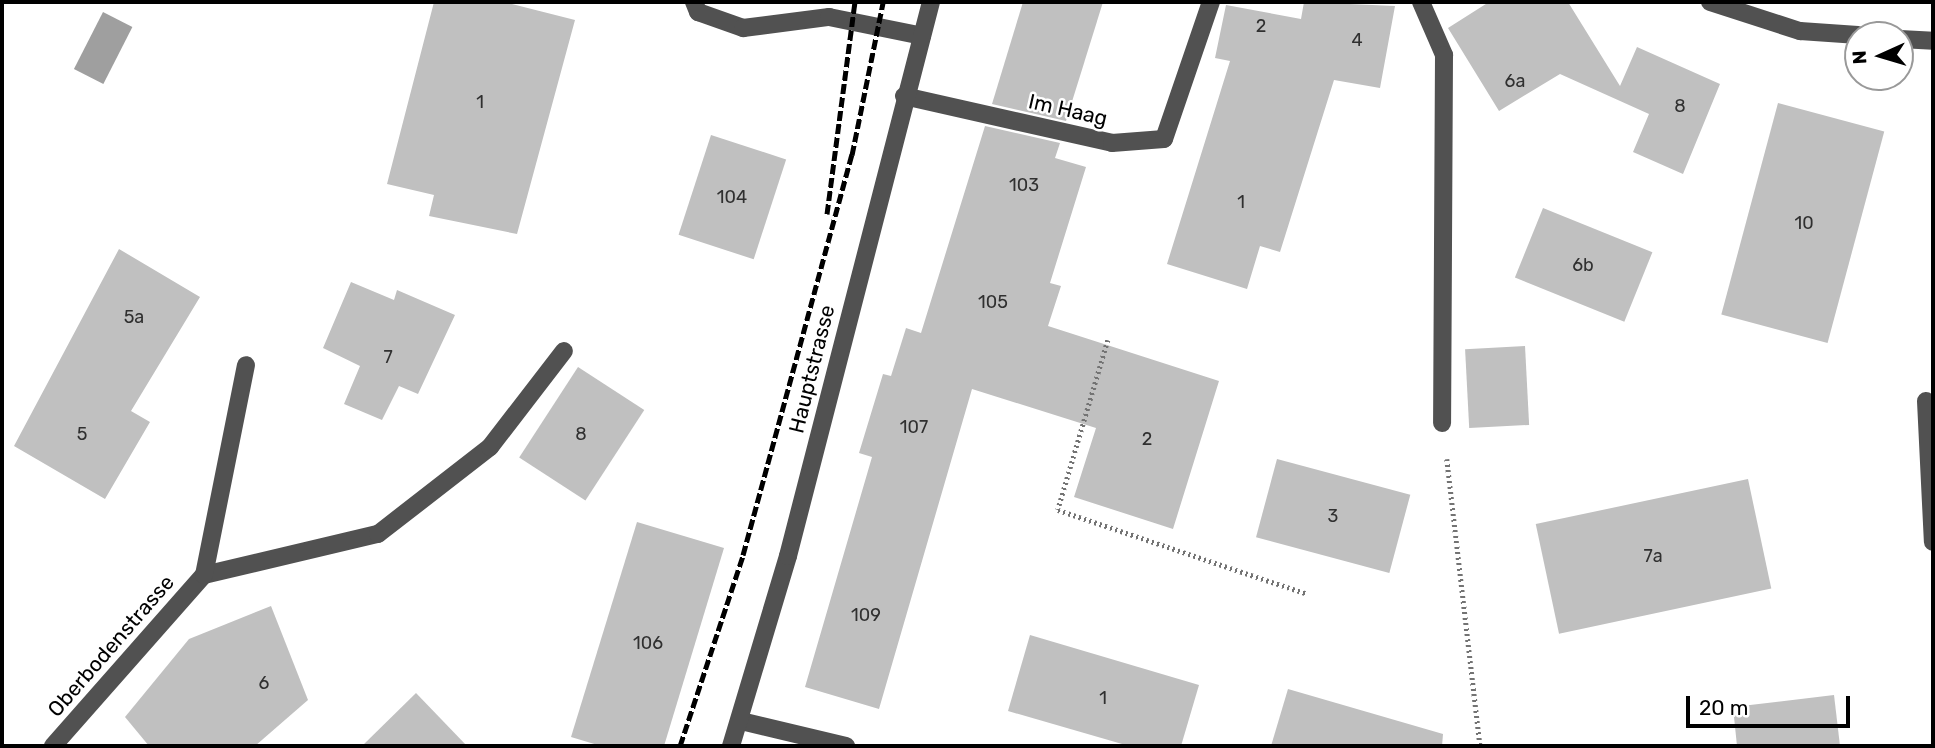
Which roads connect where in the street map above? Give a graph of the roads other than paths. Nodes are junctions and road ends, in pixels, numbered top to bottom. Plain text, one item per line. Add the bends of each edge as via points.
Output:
1 (694, 2) edge
2 (931, 2) edge
3 (1211, 2) edge
4 (1421, 2) edge
5 (1710, 2) edge
6 (1844, 34) edge
7 (922, 36) junction
8 (1914, 40) edge
9 (1933, 41) edge
10 (904, 96) junction
11 (564, 351) dead end
12 (246, 365) dead end
13 (1926, 401) dead end
14 (1442, 423) road end
15 (1933, 542) edge
16 (204, 575) junction
17 (741, 721) junction
18 (53, 746) edge
19 (731, 746) edge
20 (846, 746) edge

1 - 7 street via 698,12 743,28 829,17
2 - 7 street, Hauptstrasse
3 - 10 street, Im Haag via 1164,139 1112,143
4 - 14 street via 1444,55
5 - 6 street via 1800,31
7 - 10 street, Hauptstrasse
8 - 9 street
10 - 17 street, Hauptstrasse
11 - 16 street, Oberbodenstrasse via 490,447 378,534
12 - 16 street, Oberbodenstrasse
13 - 15 street
16 - 18 street, Oberbodenstrasse
17 - 19 street, Hauptstrasse
17 - 20 street

